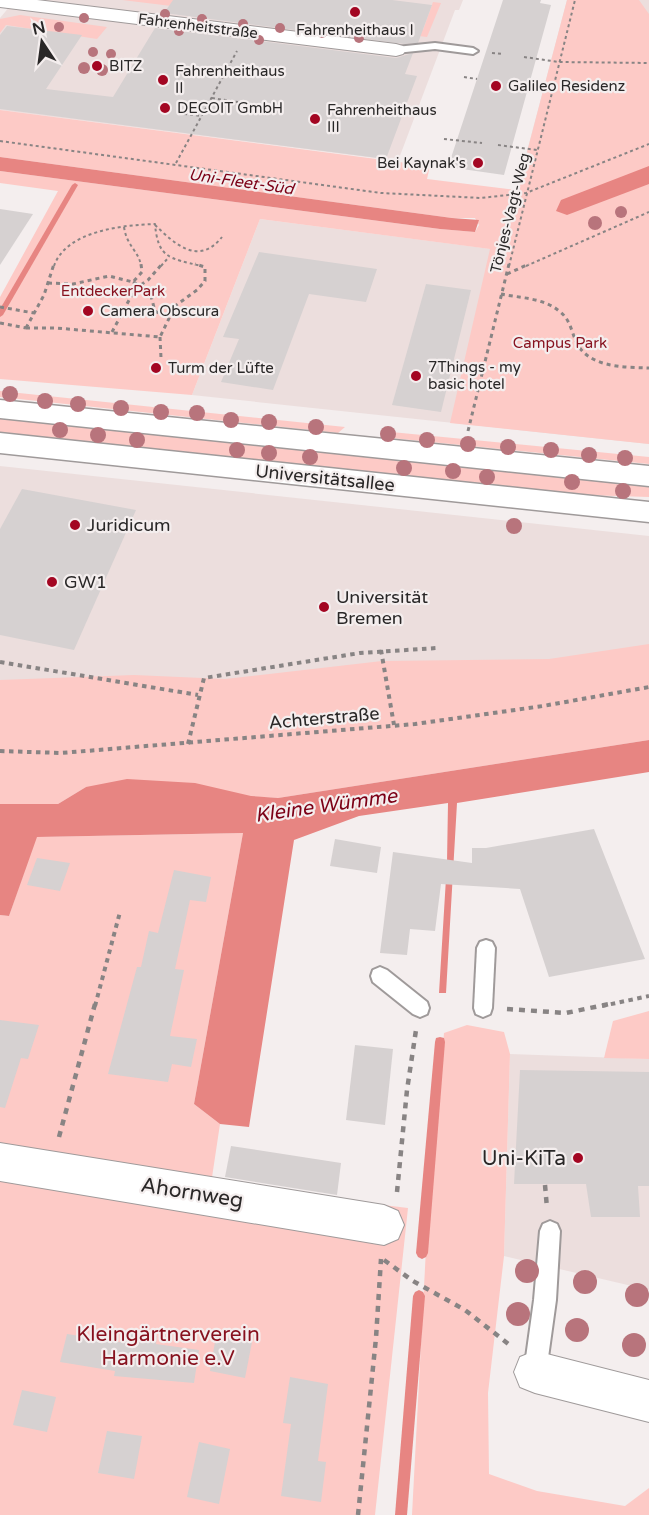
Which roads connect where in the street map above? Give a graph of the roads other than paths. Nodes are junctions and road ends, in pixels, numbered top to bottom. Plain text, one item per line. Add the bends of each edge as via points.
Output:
1 (0, 1) edge
2 (396, 50) joint
3 (473, 51) dead end
4 (0, 409) edge
5 (0, 443) edge
6 (649, 476) edge
7 (649, 513) edge
8 (486, 948) dead end
9 (380, 976) dead end
10 (420, 1008) dead end
11 (483, 1008) road end
12 (0, 1162) edge
13 (550, 1231) dead end
14 (382, 1241) road end
15 (536, 1372) joint
16 (649, 1401) edge

1 - 2 street, Fahrenheitstraße
2 - 3 lane via 435,46
4 - 6 main road, Universitätsallee
5 - 7 main road, Universitätsallee
8 - 11 lane
9 - 10 lane
12 - 14 street, Ahornweg
13 - 15 lane
15 - 16 street

